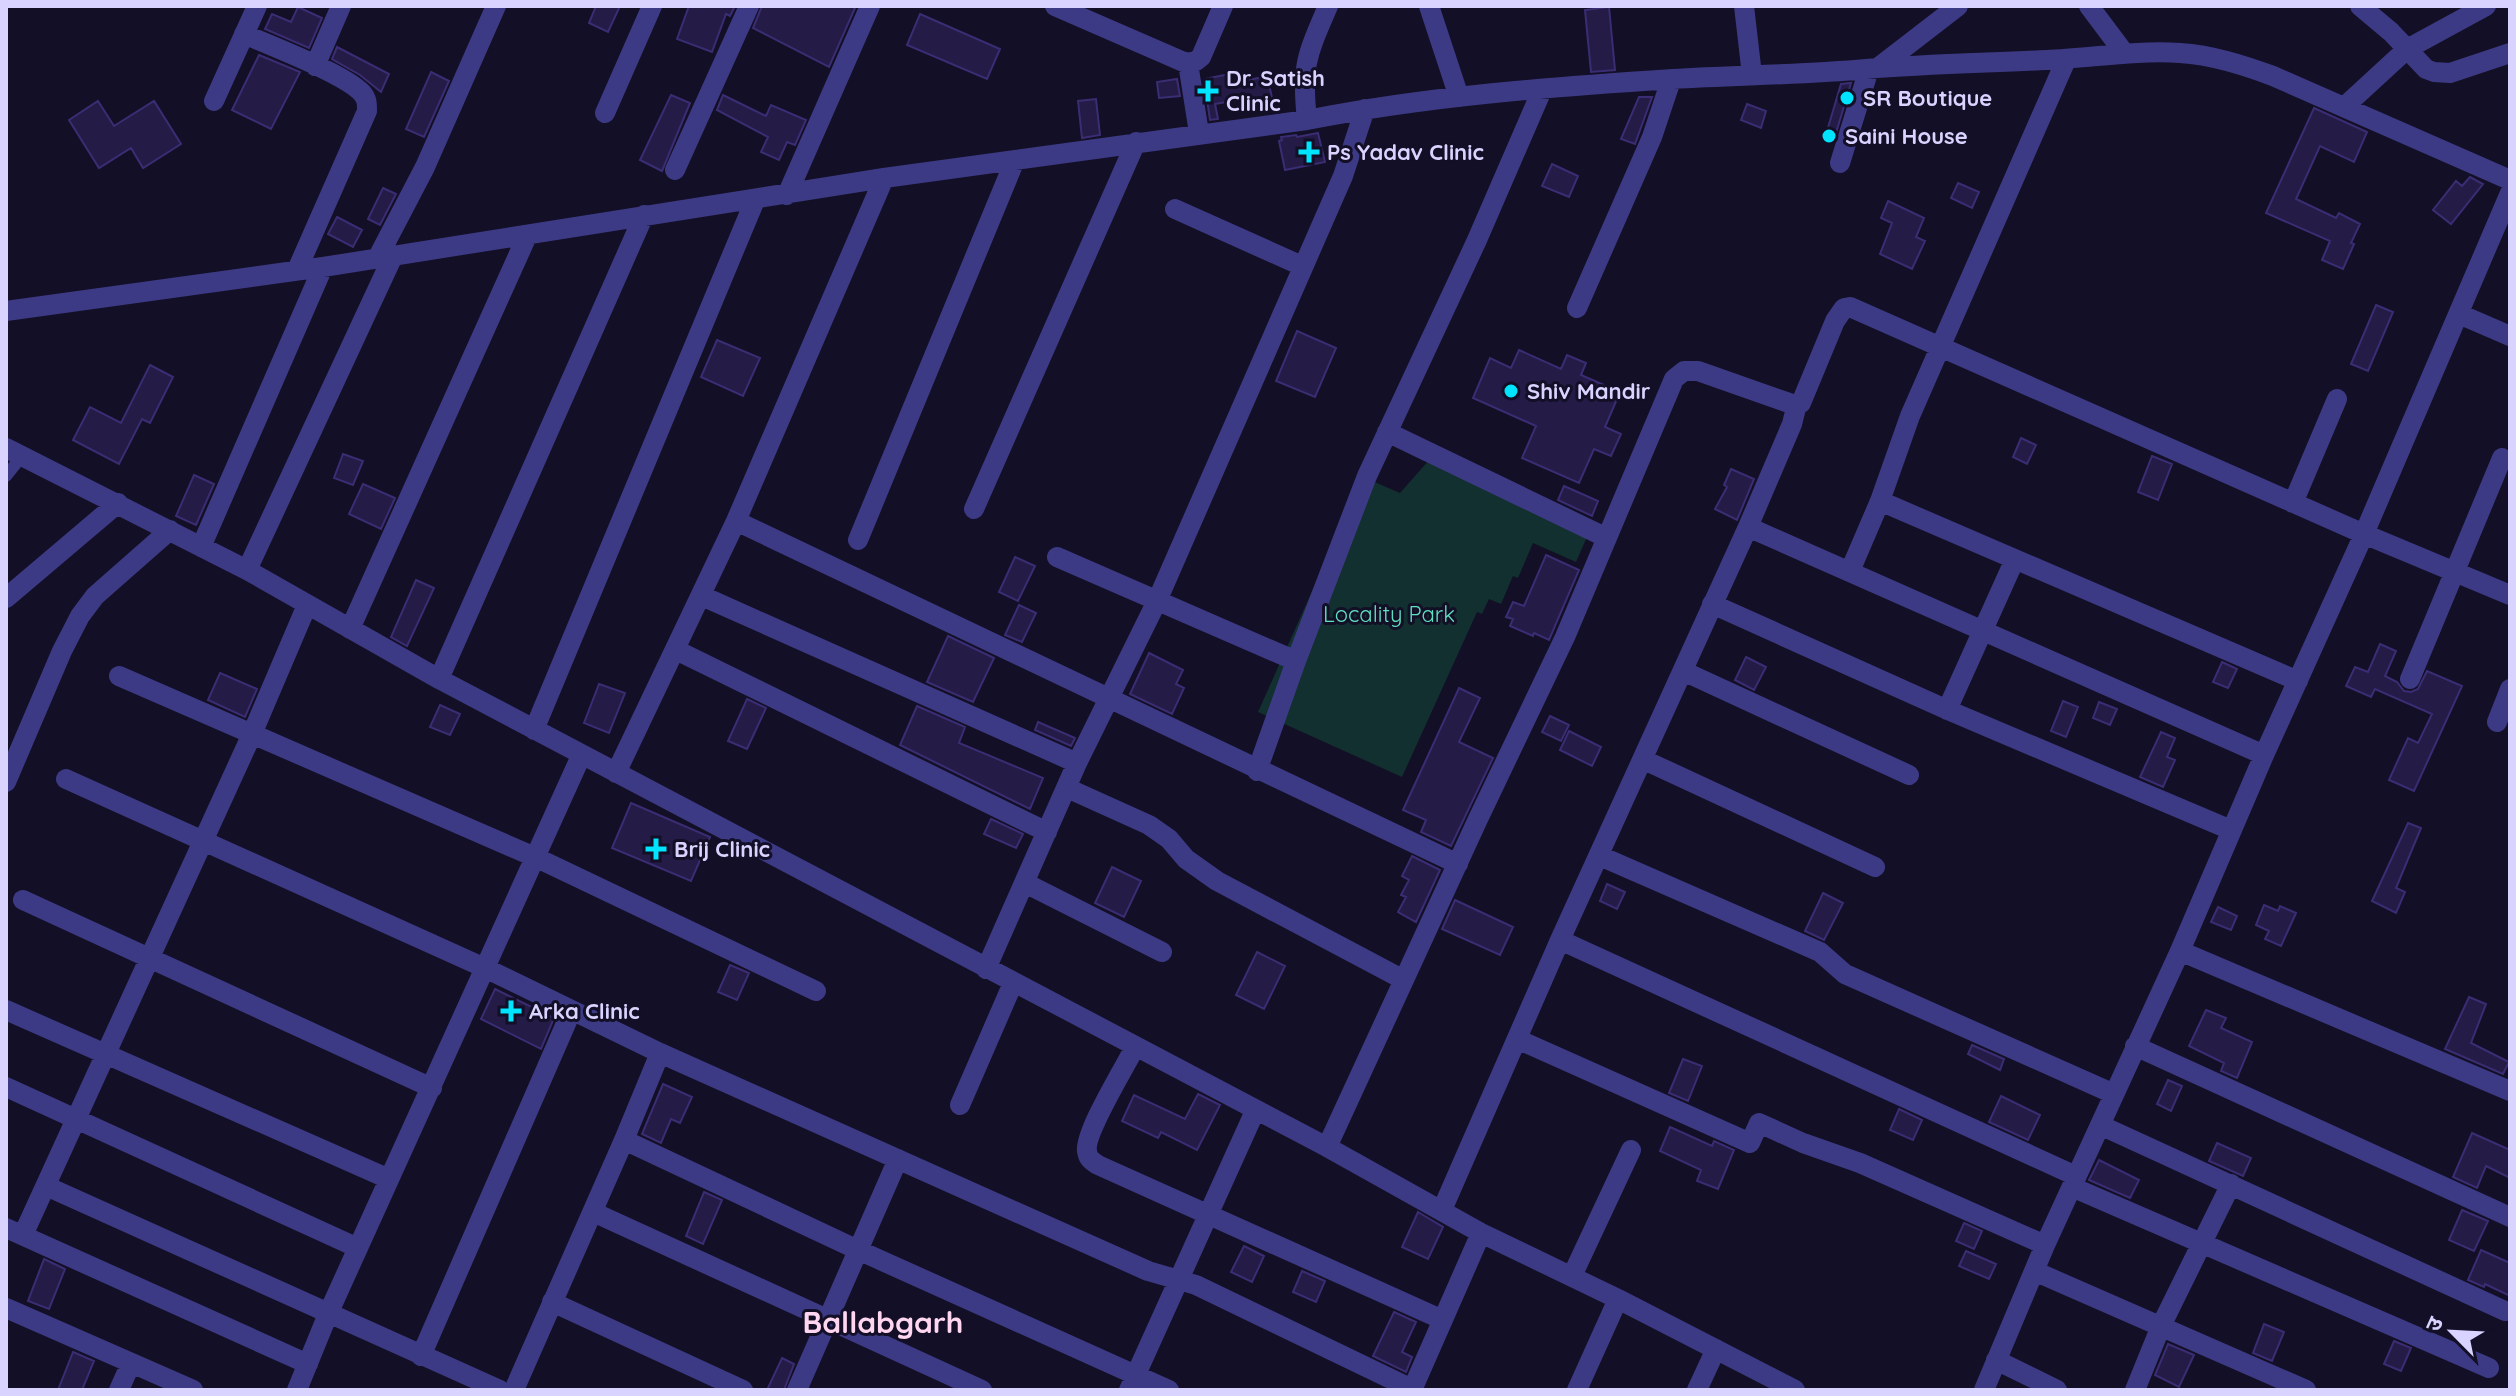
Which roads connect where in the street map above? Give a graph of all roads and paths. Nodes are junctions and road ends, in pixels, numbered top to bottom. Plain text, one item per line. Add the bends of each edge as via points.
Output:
1 (257, 6) edge
2 (341, 6) edge
3 (496, 6) edge
4 (652, 6) edge
5 (749, 6) edge
6 (870, 6) edge
7 (1055, 6) edge
8 (1223, 6) edge
9 (1328, 6) edge
10 (1429, 6) edge
11 (1744, 6) edge
12 (1958, 6) edge
13 (2089, 6) edge
14 (2360, 6) edge
15 (2486, 6) edge
16 (244, 34) junction
17 (2407, 49) junction
18 (2510, 53) edge
19 (2125, 54) junction
20 (2066, 60) junction
21 (1188, 63) junction
22 (315, 66) junction
23 (1874, 68) junction
24 (1752, 75) junction
25 (1671, 80) junction
26 (1542, 90) junction
27 (1459, 97) junction
28 (214, 101) dead end
29 (2344, 107) junction
30 (1365, 109) junction
31 (605, 113) dead end
32 (1307, 120) junction
33 (1199, 133) junction
34 (1136, 142) junction
35 (1015, 160) junction
36 (1840, 163) dead end
37 (675, 170) dead end
38 (884, 178) junction
39 (2510, 180) edge
40 (2510, 193) edge
41 (787, 195) junction
42 (755, 200) junction
43 (1175, 209) dead end
44 (644, 215) junction
45 (527, 236) junction
46 (385, 257) junction
47 (1302, 266) junction
48 (323, 267) junction
49 (297, 270) junction
50 (1577, 308) dead end
51 (6, 311) edge
52 (2459, 314) junction
53 (2510, 336) edge
54 (1941, 349) junction
55 (2337, 399) dead end
56 (1797, 404) junction
57 (1387, 432) junction
58 (14, 452) edge
59 (2502, 458) dead end
60 (6, 476) edge
61 (1880, 501) junction
62 (118, 503) junction
63 (2293, 503) junction
64 (974, 509) dead end
65 (736, 521) junction
66 (1748, 527) junction
67 (170, 530) junction
68 (2364, 534) junction
69 (1607, 538) junction
70 (858, 540) dead end
71 (201, 547) junction
72 (1057, 557) dead end
73 (2015, 559) junction
74 (247, 570) junction
75 (1850, 571) junction
76 (2455, 572) junction
77 (2510, 595) edge
78 (702, 596) junction
79 (6, 598) edge
80 (1157, 601) junction
81 (1712, 604) junction
82 (307, 605) junction
83 (350, 629) junction
84 (1983, 630) junction
85 (676, 650) junction
86 (1296, 661) junction
87 (1683, 671) junction
88 (119, 676) dead end
89 (439, 679) junction
90 (2410, 679) dead end
91 (2298, 681) junction
92 (2510, 689) edge
93 (1110, 698) junction
94 (1947, 710) junction
95 (2497, 722) dead end
96 (534, 730) junction
97 (252, 734) junction
98 (2264, 755) junction
99 (581, 756) junction
100 (1644, 760) junction
101 (1077, 763) junction
102 (1257, 771) junction
103 (616, 773) junction
104 (1909, 775) dead end
105 (66, 779) dead end
106 (6, 782) edge
107 (1067, 788) junction
108 (2231, 830) junction
109 (1047, 832) junction
110 (202, 841) junction
111 (1600, 856) junction
112 (537, 858) junction
113 (1458, 864) junction
114 (1875, 867) dead end
115 (1025, 883) junction
116 (23, 900) dead end
117 (1560, 940) junction
118 (2180, 951) junction
119 (1162, 952) dead end
120 (151, 957) junction
121 (485, 968) junction
122 (986, 969) junction
123 (1404, 980) junction
124 (1013, 983) junction
125 (816, 991) dead end
126 (6, 1010) edge
127 (571, 1012) junction
128 (1517, 1039) junction
129 (2135, 1046) junction
130 (1135, 1047) junction
131 (660, 1053) junction
132 (107, 1054) junction
133 (2508, 1084) edge
134 (6, 1087) edge
135 (432, 1088) junction
136 (2114, 1094) junction
137 (960, 1105) dead end
138 (1255, 1111) junction
139 (77, 1118) junction
140 (2100, 1125) junction
141 (624, 1140) junction
142 (1327, 1147) junction
143 (1631, 1150) dead end
144 (898, 1159) junction
145 (389, 1179) junction
146 (2074, 1182) junction
147 (2231, 1184) junction
148 (46, 1186) junction
149 (1442, 1210) junction
150 (593, 1212) junction
151 (1208, 1216) junction
152 (2510, 1217) edge
153 (14, 1232) edge
154 (1481, 1233) junction
155 (2045, 1245) junction
156 (2202, 1245) junction
157 (358, 1248) junction
158 (858, 1250) junction
159 (2034, 1271) junction
160 (1572, 1276) junction
161 (1179, 1279) junction
162 (1618, 1299) junction
163 (552, 1302) junction
164 (6, 1308) edge
165 (2505, 1311) dead end
166 (328, 1314) junction
167 (829, 1319) junction
168 (1443, 1320) junction
169 (2161, 1326) junction
170 (1716, 1349) junction
171 (421, 1356) junction
172 (1996, 1360) junction
173 (131, 1363) junction
174 (308, 1364) junction
175 (2489, 1368) dead end
176 (1133, 1383) edge
177 (119, 1390) edge
178 (193, 1390) edge
179 (297, 1390) edge
180 (500, 1390) edge
181 (514, 1390) edge
182 (743, 1390) edge
183 (797, 1390) edge
184 (982, 1390) edge
185 (1169, 1390) edge
186 (1413, 1390) edge
187 (1577, 1390) edge
188 (1697, 1390) edge
189 (1795, 1390) edge
190 (1984, 1390) edge
191 (2057, 1390) edge
192 (2135, 1390) edge
193 (2306, 1390) edge

1 - 16 street
2 - 22 street
3 - 46 street
4 - 31 street
5 - 37 street
6 - 41 street
7 - 21 street
8 - 21 street via 1201,57
9 - 32 street via 1304,70
10 - 27 street
11 - 24 street
12 - 23 street
13 - 19 street
14 - 17 street
15 - 17 street
16 - 22 street
16 - 28 street
17 - 18 street via 2426,69 2442,74
17 - 29 street
19 - 20 street
19 - 29 street via 2178,53 2223,60
20 - 23 street
20 - 54 street
21 - 33 street
22 - 49 street via 359,89 367,111
23 - 24 street
23 - 36 street
24 - 25 street
25 - 26 street
25 - 50 street via 1652,137
26 - 27 street
26 - 57 street
27 - 30 street
29 - 39 street
30 - 32 street
30 - 47 street via 1343,176
32 - 33 street
33 - 34 street
34 - 35 street
34 - 64 street
35 - 38 street
35 - 70 street
38 - 41 street
38 - 65 street
40 - 52 street
41 - 42 street
42 - 44 street
42 - 96 street
43 - 47 street
44 - 45 street
44 - 89 street
45 - 46 street
45 - 83 street
46 - 48 street
46 - 74 street
47 - 80 street
48 - 49 street
48 - 71 street
49 - 51 street
52 - 53 street
52 - 68 street
54 - 56 street via 1844,308 1805,398
54 - 61 street
54 - 63 street
55 - 63 street
56 - 66 street
56 - 69 street via 1698,371 1679,374
57 - 69 street
57 - 86 street
58 - 60 lane
58 - 62 street
59 - 76 street
61 - 73 street
61 - 75 street
62 - 67 street
62 - 79 street
63 - 68 street
65 - 78 street
65 - 93 street
66 - 75 street
66 - 81 street
67 - 71 street
67 - 106 street via 95,596 80,616
68 - 76 street
68 - 91 street
69 - 113 street
71 - 74 street
72 - 80 street
73 - 84 street
73 - 91 street
74 - 82 street
75 - 84 street
76 - 77 street
76 - 90 street
78 - 85 street
78 - 101 street
80 - 86 street
80 - 93 street
81 - 87 street
81 - 94 street
82 - 83 street
82 - 97 street
83 - 89 street
84 - 94 street
84 - 98 street
85 - 103 street
85 - 109 street
86 - 102 street
87 - 100 street
87 - 104 street
88 - 97 street
89 - 96 street
91 - 98 street
92 - 95 street
93 - 101 street
93 - 102 street
94 - 108 street
96 - 99 street
97 - 110 street
97 - 112 street
98 - 108 street
99 - 103 street
99 - 112 street
100 - 111 street
100 - 114 street
101 - 107 street
102 - 113 street
103 - 122 street
105 - 110 street
107 - 109 street
107 - 123 street via 1149,825 1217,881
108 - 118 street
109 - 115 street
110 - 120 street
110 - 121 street
111 - 117 street
111 - 136 street via 1820,952 1845,974
112 - 121 street
112 - 125 street
113 - 123 street
115 - 119 street
115 - 122 street
116 - 120 street
117 - 128 street
117 - 146 street
118 - 129 street
118 - 133 street
120 - 132 street
120 - 135 street
121 - 127 street
121 - 135 street
122 - 124 street
123 - 142 street
124 - 130 street
124 - 137 street
126 - 132 street
127 - 131 street
127 - 171 street
128 - 149 street
128 - 155 street via 1750,1143 1759,1123
129 - 136 street
129 - 152 street
130 - 138 street
130 - 151 street via 1087,1141 1089,1159
131 - 141 street
131 - 144 street
132 - 139 street
132 - 145 street
134 - 139 street
135 - 145 street
136 - 140 street
138 - 142 street
138 - 151 street
139 - 148 street
139 - 157 street
140 - 146 street
140 - 147 street
141 - 150 street
141 - 158 street
142 - 149 street
143 - 160 street
144 - 158 street
144 - 161 street via 1148,1271
145 - 157 street
146 - 155 street
146 - 156 street
147 - 156 street
147 - 165 street
148 - 153 street
148 - 166 street
149 - 154 street
150 - 163 street
150 - 167 street
151 - 161 street
151 - 168 street
153 - 174 street
154 - 160 street
154 - 168 street
155 - 159 street
156 - 169 street
156 - 175 street
157 - 166 street
158 - 167 street
158 - 176 street
159 - 169 street
159 - 172 street
160 - 162 street
161 - 176 street
161 - 186 street
162 - 170 street
162 - 187 street
163 - 181 street
163 - 182 street
164 - 173 street
166 - 171 street
166 - 174 street
167 - 183 street
167 - 184 street
168 - 186 street
169 - 192 street
169 - 193 street
170 - 188 street
170 - 189 street
171 - 180 street
172 - 190 street
172 - 191 street
173 - 177 street
173 - 178 street
174 - 179 street
176 - 185 street

